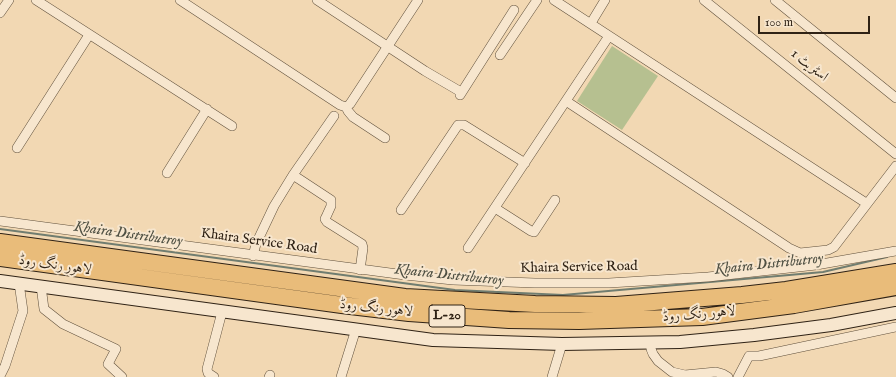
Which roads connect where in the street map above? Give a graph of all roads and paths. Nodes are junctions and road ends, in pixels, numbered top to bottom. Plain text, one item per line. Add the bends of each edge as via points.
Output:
1 (8, 0) edge
2 (36, 0) edge
3 (180, 0) edge
4 (317, 0) edge
5 (418, 0) edge
6 (537, 0) edge
7 (554, 0) edge
8 (605, 0) edge
9 (704, 0) edge
10 (775, 0) edge
11 (514, 10) dead end
12 (0, 13) edge
13 (591, 23) junction
14 (89, 35) junction
15 (609, 36) junction
16 (388, 46) junction
17 (500, 55) dead end
18 (896, 98) edge
19 (566, 101) junction
20 (346, 106) junction
21 (207, 110) junction
22 (334, 116) dead end
23 (232, 126) dead end
24 (385, 138) dead end
25 (17, 148) dead end
26 (896, 154) edge
27 (524, 163) junction
28 (896, 166) edge
29 (167, 173) dead end
30 (293, 175) junction
31 (555, 200) dead end
32 (866, 204) junction
33 (495, 208) junction
34 (401, 210) dead end
35 (0, 221) edge
36 (0, 242) edge
37 (468, 248) dead end
38 (896, 250) edge
39 (253, 256) junction
40 (0, 258) edge
41 (360, 270) junction
42 (896, 272) edge
43 (0, 281) edge
44 (19, 283) junction
45 (41, 286) junction
46 (896, 287) edge
47 (222, 312) junction
48 (896, 313) edge
49 (896, 327) edge
50 (356, 329) junction
51 (651, 343) junction
52 (562, 344) junction
53 (0, 376) edge
54 (122, 377) edge
55 (214, 377) edge
56 (341, 377) edge
57 (552, 377) edge
58 (728, 377) edge
59 (738, 377) edge

1 - 12 street
2 - 14 street
3 - 20 street via 340,105
4 - 16 street
5 - 16 street
6 - 17 street
7 - 13 street
8 - 13 street
9 - 26 street, اسٹریٹ 1
10 - 18 street
11 - 16 street via 460,94
13 - 15 street
14 - 21 street
14 - 25 street
15 - 19 street
15 - 32 street
16 - 20 street via 350,104
19 - 27 street
19 - 32 street via 800,253 834,247
20 - 24 street via 350,115
21 - 23 street
21 - 29 street
22 - 30 street
27 - 33 street
27 - 34 street via 464,125 458,124
28 - 32 street
30 - 39 street via 274,206
30 - 41 street via 330,200 331,206 325,220 327,222 362,244 364,248
31 - 33 street via 534,232
33 - 37 street
35 - 39 street, Khaira Service Road
36 - 42 highway, لاہور رنگ روڈ / L-20 via 405,297 535,304 616,305 727,296 786,290
38 - 41 street, Khaira Service Road via 816,265 708,278 609,283 452,280
39 - 41 street, Khaira Service Road
40 - 46 highway, لاہور رنگ روڈ / L-20 via 350,306 509,320 579,321 702,317 794,305
43 - 44 street
44 - 45 street
44 - 53 street via 23,311
45 - 47 street
45 - 54 street via 44,309 63,324 116,349 108,364
47 - 50 street
47 - 55 street via 207,369
48 - 51 street via 770,333
49 - 59 street via 749,356
50 - 52 street via 433,340
50 - 56 street
51 - 52 street
51 - 58 street via 658,361 672,372 685,375 716,372
52 - 57 street

